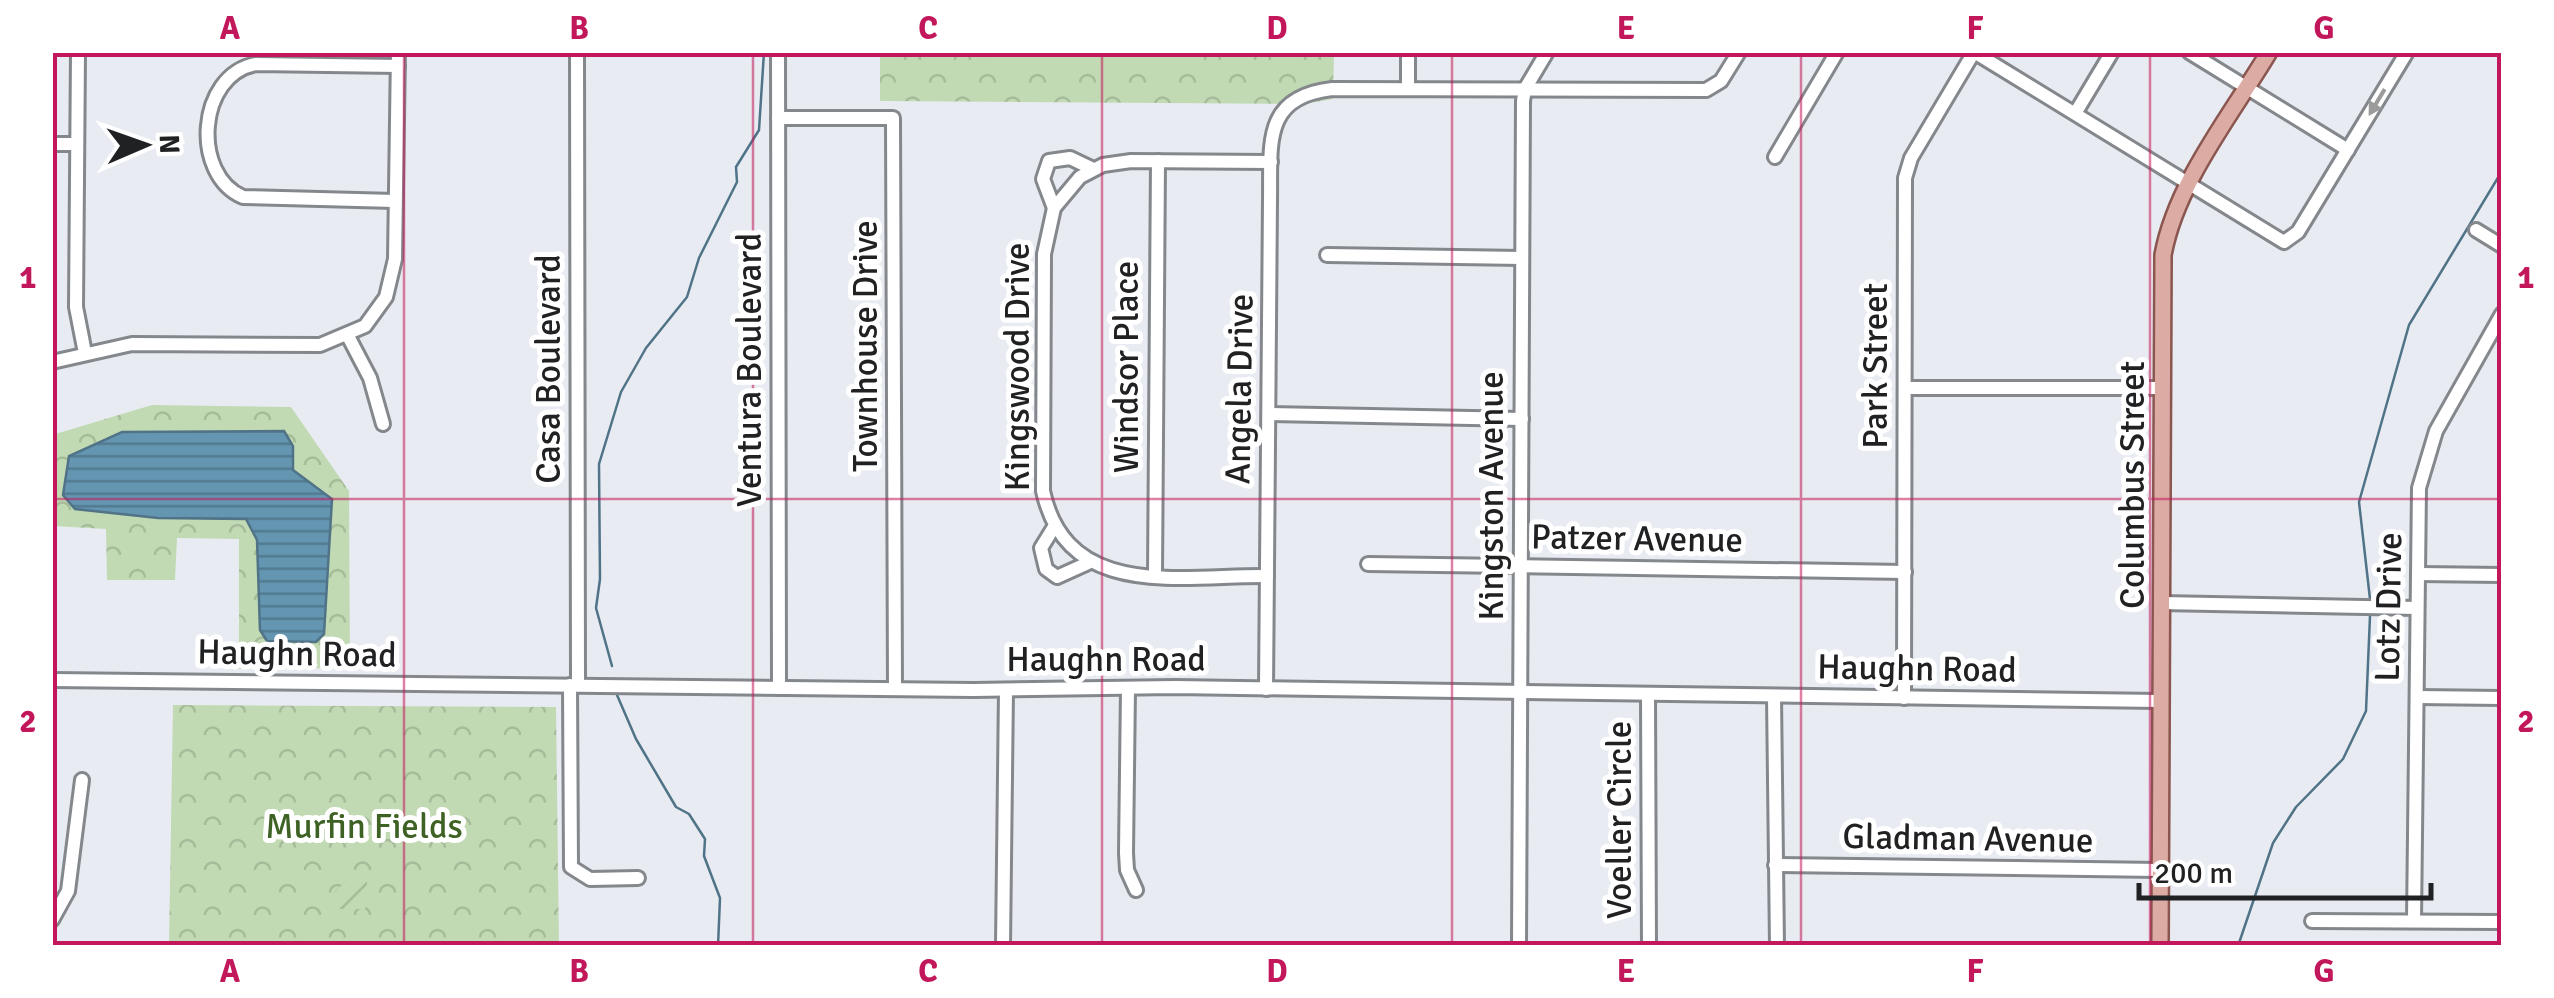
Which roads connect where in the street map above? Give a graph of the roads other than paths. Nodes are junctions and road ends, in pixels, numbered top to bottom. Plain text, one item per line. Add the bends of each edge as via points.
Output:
1 (78, 52) edge
2 (577, 52) edge
3 (778, 52) edge
4 (1408, 52) edge
5 (1547, 52) edge
6 (1739, 52) edge
7 (1837, 52) edge
8 (1974, 52) edge
9 (2112, 52) edge
10 (2189, 52) edge
11 (2269, 52) edge
12 (2405, 53) edge
13 (398, 60) edge
14 (1408, 89) junction
15 (1525, 89) junction
16 (2247, 89) junction
17 (2076, 112) junction
18 (778, 118) junction
19 (52, 144) edge
20 (77, 144) junction
21 (2348, 150) junction
22 (1775, 157) dead end
23 (1158, 160) junction
24 (1271, 162) junction
25 (1091, 168) junction
26 (2190, 184) junction
27 (396, 201) junction
28 (1054, 208) junction
29 (2476, 230) dead end
30 (2502, 246) edge
31 (1327, 256) dead end
32 (1522, 258) junction
33 (2502, 314) edge
34 (348, 336) junction
35 (85, 353) junction
36 (52, 362) edge
37 (1906, 388) junction
38 (2163, 388) junction
39 (1268, 414) junction
40 (1522, 419) junction
41 (383, 424) dead end
42 (1054, 527) junction
43 (1088, 563) junction
44 (1368, 564) dead end
45 (1521, 566) junction
46 (1904, 572) junction
47 (2418, 574) junction
48 (1155, 575) junction
49 (2502, 575) edge
50 (1267, 576) junction
51 (2161, 603) junction
52 (2418, 608) junction
53 (52, 680) edge
54 (574, 685) junction
55 (779, 688) junction
56 (1128, 688) junction
57 (895, 689) junction
58 (1266, 689) junction
59 (1006, 690) junction
60 (1520, 692) junction
61 (1648, 694) junction
62 (1774, 696) junction
63 (2416, 697) junction
64 (1904, 698) junction
65 (2502, 698) edge
66 (2160, 701) junction
67 (82, 780) dead end
68 (1776, 865) junction
69 (2160, 870) junction
70 (638, 878) dead end
71 (1136, 890) dead end
72 (52, 920) edge
73 (2312, 920) dead end
74 (2414, 921) junction
75 (2502, 922) edge
76 (1003, 946) edge
77 (1520, 946) edge
78 (1649, 946) edge
79 (1777, 946) edge
80 (2160, 946) edge

1 - 20 street
2 - 54 street, Casa Boulevard
3 - 18 street, Ventura Boulevard
4 - 14 street
5 - 15 street, Kingston Avenue
6 - 15 street via 1721,82 1706,90
7 - 22 street
8 - 17 street
8 - 37 street, Park Street via 1905,178
9 - 17 street
10 - 16 street
11 - 16 main road, Columbus Street
12 -> 21 street
13 - 27 street
13 - 27 street via 245,66 217,86 211,122 215,176 243,197
14 - 15 street
14 - 24 street, Angela Drive via 1332,89 1296,99 1275,124
15 - 32 street, Kingston Avenue
16 - 21 street
16 - 26 main road, Columbus Street
17 - 26 street
18 - 55 street, Ventura Boulevard
18 - 57 street, Townhouse Drive via 894,118
19 - 20 street
20 - 35 street via 76,307
21 - 26 street via 2292,240 2280,240
23 - 24 street, Kingswood Drive
23 - 25 street, Kingswood Drive
23 - 48 street, Windsor Place
24 - 39 street, Angela Drive
25 - 28 street, Kingswood Drive
25 - 28 street, Kingswood Drive via 1062,157 1045,165 1044,185
26 - 38 main road, Columbus Street via 2164,255
27 - 34 street via 392,280 374,317
28 - 42 street, Kingswood Drive via 1044,254 1042,472
29 - 30 street
31 - 32 street
32 - 40 street, Kingston Avenue
33 - 47 street, Lotz Drive via 2425,458
34 - 35 street via 304,347 132,344
34 - 41 street
35 - 36 street
37 - 38 street
37 - 46 street, Park Street
38 - 51 main road, Columbus Street
39 - 40 street
39 - 50 street, Angela Drive
40 - 45 street, Kingston Avenue
42 - 43 street, Kingswood Drive
42 - 43 street, Kingswood Drive via 1041,548 1046,569 1065,576
43 - 48 street, Kingswood Drive via 1121,574
44 - 45 street, Patzer Avenue
45 - 46 street, Patzer Avenue
45 - 60 street, Kingston Avenue
46 - 64 street, Park Street
47 - 49 street
47 - 52 street, Lotz Drive
48 - 50 street, Kingswood Drive
50 - 58 street, Angela Drive
51 - 52 street
51 - 66 main road, Columbus Street
52 - 63 street, Lotz Drive
53 - 54 street, Haughn Road
54 - 55 street, Haughn Road
54 - 70 street, Casa Boulevard via 571,867 590,880
55 - 57 street, Haughn Road
56 - 58 street, Haughn Road
56 - 59 street, Haughn Road
56 - 71 street via 1126,853
57 - 59 street, Haughn Road
58 - 60 street, Haughn Road
59 - 76 street
60 - 61 street, Haughn Road
60 - 77 street, Kingston Avenue
61 - 62 street, Haughn Road
61 - 78 street, Voeller Circle
62 - 64 street, Haughn Road
62 - 68 street
63 - 65 street
63 - 74 street, Lotz Drive
64 - 66 street, Haughn Road
66 - 69 main road, Columbus Street
67 - 72 street via 68,890
68 - 69 street, Gladman Avenue
68 - 79 street
69 - 80 main road, Columbus Street
73 - 74 street
74 - 75 street

